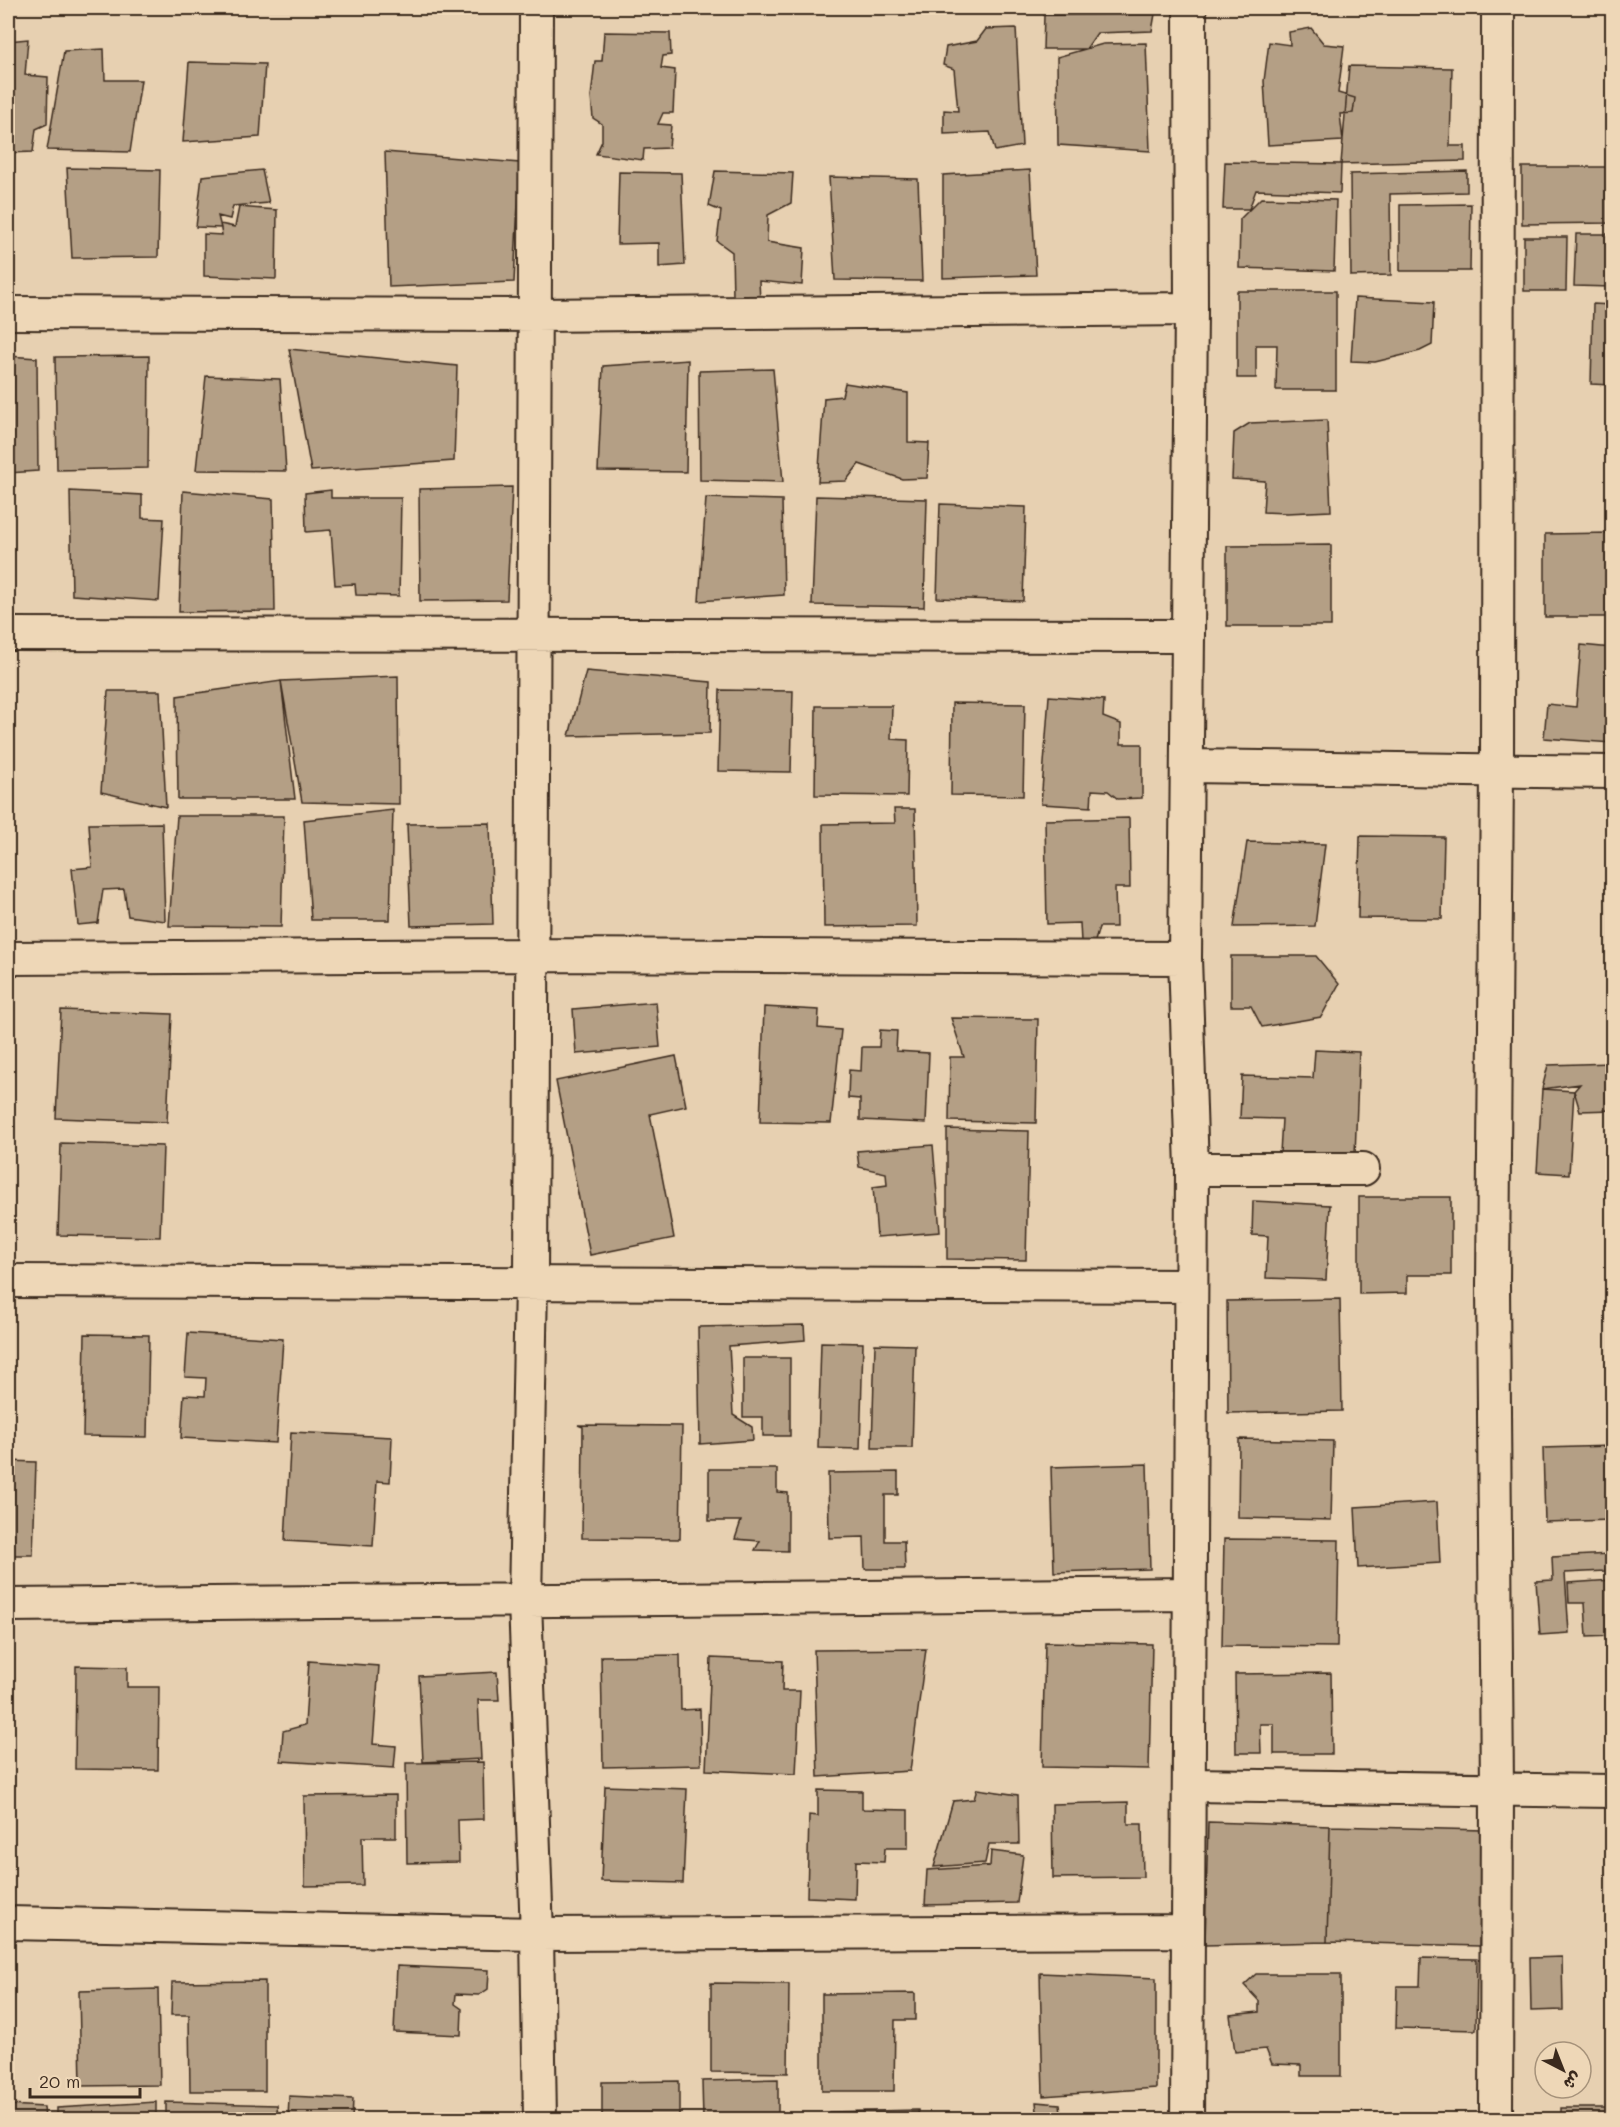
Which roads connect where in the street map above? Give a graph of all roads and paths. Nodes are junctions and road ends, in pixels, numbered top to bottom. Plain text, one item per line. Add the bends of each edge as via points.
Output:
1 (536, 8) edge
2 (1190, 8) edge
3 (1498, 8) edge
4 (1191, 309) junction
5 (8, 313) edge
6 (535, 315) junction
7 (8, 634) edge
8 (533, 636) junction
9 (1188, 636) junction
10 (1187, 766) junction
11 (1497, 770) junction
12 (1612, 772) edge
13 (533, 955) junction
14 (8, 958) edge
15 (1185, 958) junction
16 (1192, 1169) junction
17 (1364, 1169) dead end
18 (8, 1281) edge
19 (531, 1283) junction
20 (1191, 1286) junction
21 (1188, 1594) junction
22 (525, 1601) junction
23 (8, 1605) edge
24 (1190, 1785) junction
25 (1497, 1789) junction
26 (1612, 1791) edge
27 (8, 1923) edge
28 (1188, 1931) junction
29 (537, 1934) junction
30 (540, 2120) edge
31 (1187, 2120) edge
32 (1496, 2120) edge

1 - 6 street
2 - 4 street
3 - 11 street
4 - 6 street
4 - 9 street
5 - 6 street
6 - 8 street
7 - 8 street
8 - 9 street
8 - 13 street
9 - 10 street
10 - 11 street
10 - 15 street
11 - 12 street
11 - 25 street via 1493,1285
13 - 14 street
13 - 15 street
13 - 19 street
15 - 16 street
16 - 17 street
16 - 20 street
18 - 19 street
19 - 20 street
19 - 22 street
20 - 21 street
21 - 22 street
21 - 24 street
22 - 23 street
22 - 29 street
24 - 25 street
24 - 28 street
25 - 26 street
25 - 32 street
27 - 29 street
28 - 29 street
28 - 31 street
29 - 30 street

